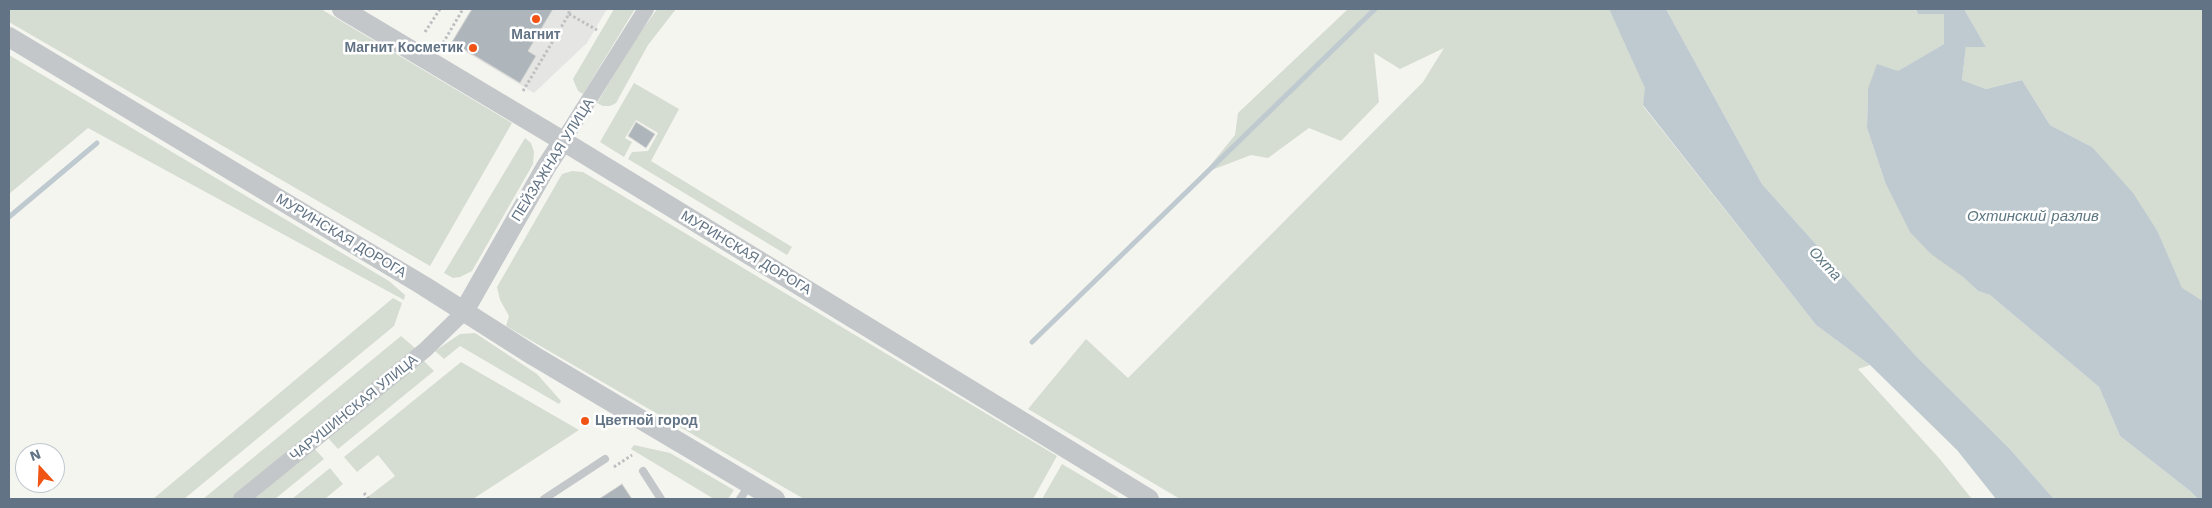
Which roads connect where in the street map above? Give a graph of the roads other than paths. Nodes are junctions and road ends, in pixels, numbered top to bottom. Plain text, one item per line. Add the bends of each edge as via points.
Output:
1 (342, 9) edge
2 (646, 9) edge
3 (9, 37) edge
4 (563, 141) junction
5 (463, 313) junction
6 (605, 459) dead end
7 (643, 470) dead end
8 (745, 492) edge
9 (241, 499) edge
10 (544, 499) edge
11 (661, 499) edge
12 (775, 499) edge
13 (1149, 499) edge

1 - 4 street, МУРИНСКАЯ ДОРОГА
2 - 4 street, ПЕЙЗАЖНАЯ УЛИЦА
3 - 5 street, МУРИНСКАЯ ДОРОГА via 424,286
4 - 5 street, ПЕЙЗАЖНАЯ УЛИЦА
4 - 13 street, МУРИНСКАЯ ДОРОГА
5 - 8 street, МУРИНСКАЯ ДОРОГА
5 - 9 street, ЧАРУШИНСКАЯ УЛИЦА via 425,350
6 - 10 lane
7 - 11 lane
8 - 12 street, МУРИНСКАЯ ДОРОГА

